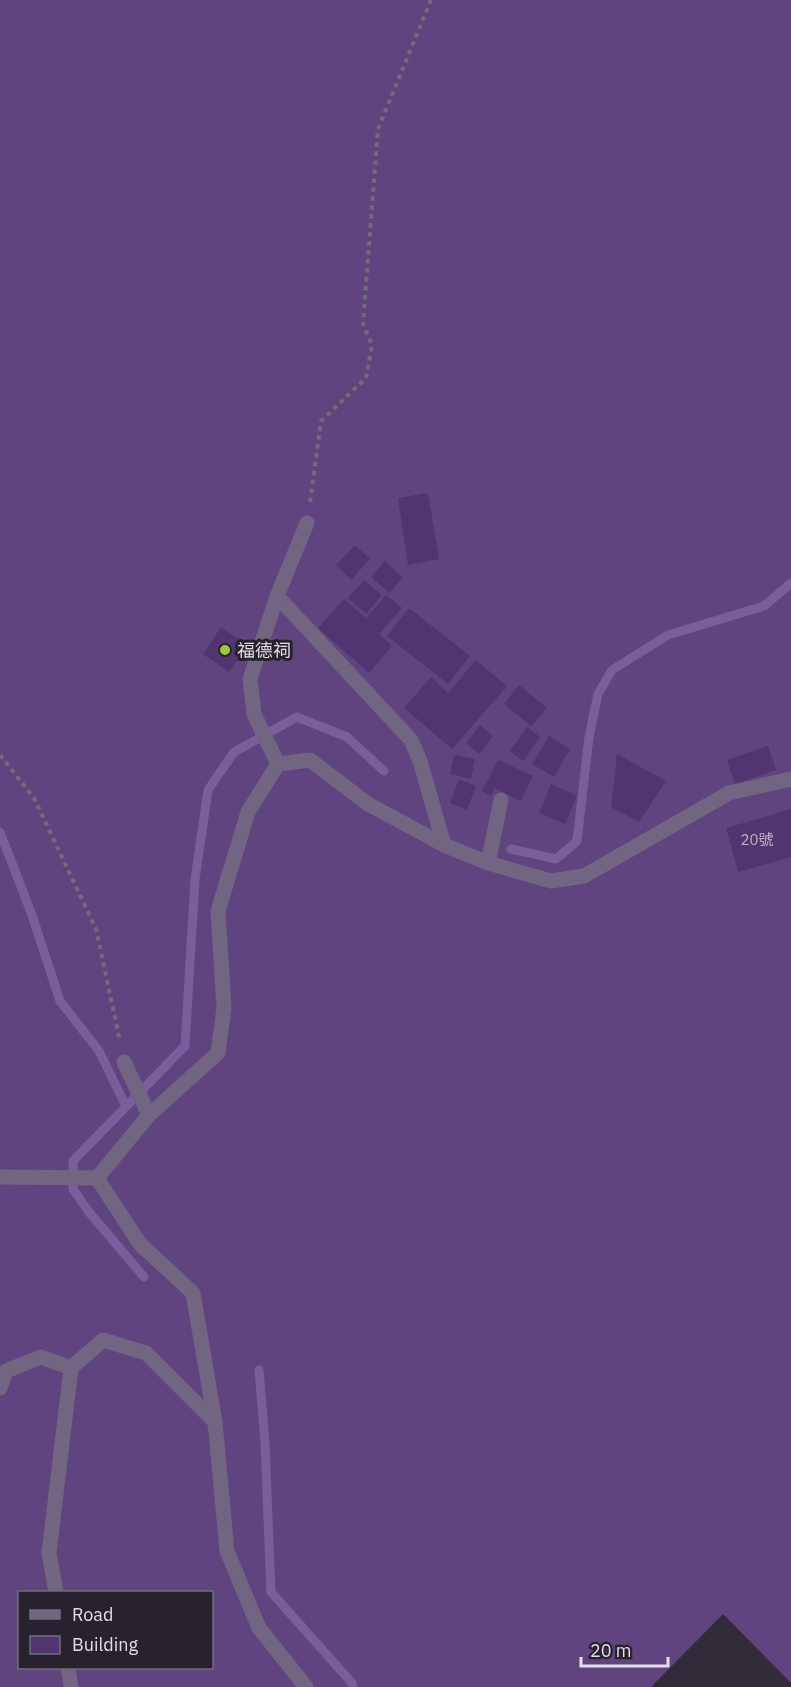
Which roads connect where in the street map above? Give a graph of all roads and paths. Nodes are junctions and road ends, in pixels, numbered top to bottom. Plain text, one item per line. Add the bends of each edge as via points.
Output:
1 (431, 0) edge
2 (307, 523) joint
3 (277, 596) junction
4 (0, 755) edge
5 (278, 764) junction
6 (791, 779) edge
7 (501, 800) dead end
8 (444, 845) junction
9 (488, 863) junction
10 (124, 1062) joint
11 (148, 1115) junction
12 (0, 1177) edge
13 (97, 1178) junction
14 (71, 1368) junction
15 (0, 1388) edge
16 (215, 1422) junction
17 (56, 1591) edge
18 (68, 1669) edge
19 (71, 1687) edge
20 (306, 1687) edge

1 - 2 path via 378,129 363,324 372,345 366,378 321,421
2 - 3 lane
3 - 5 lane via 250,679 254,714
3 - 8 lane via 411,740
4 - 10 path via 34,798 96,929
5 - 8 lane via 310,759 368,804
5 - 11 lane via 248,812 218,911 224,1008 218,1053
6 - 9 lane via 729,793 584,876 551,881
7 - 9 lane
8 - 9 lane
10 - 11 lane
11 - 13 lane
12 - 13 lane
13 - 16 lane via 140,1244 193,1293
14 - 15 lane via 41,1357 6,1371
14 - 16 lane via 103,1340 146,1353
14 - 17 lane via 49,1553
16 - 20 lane via 227,1551 259,1628
18 - 19 lane

